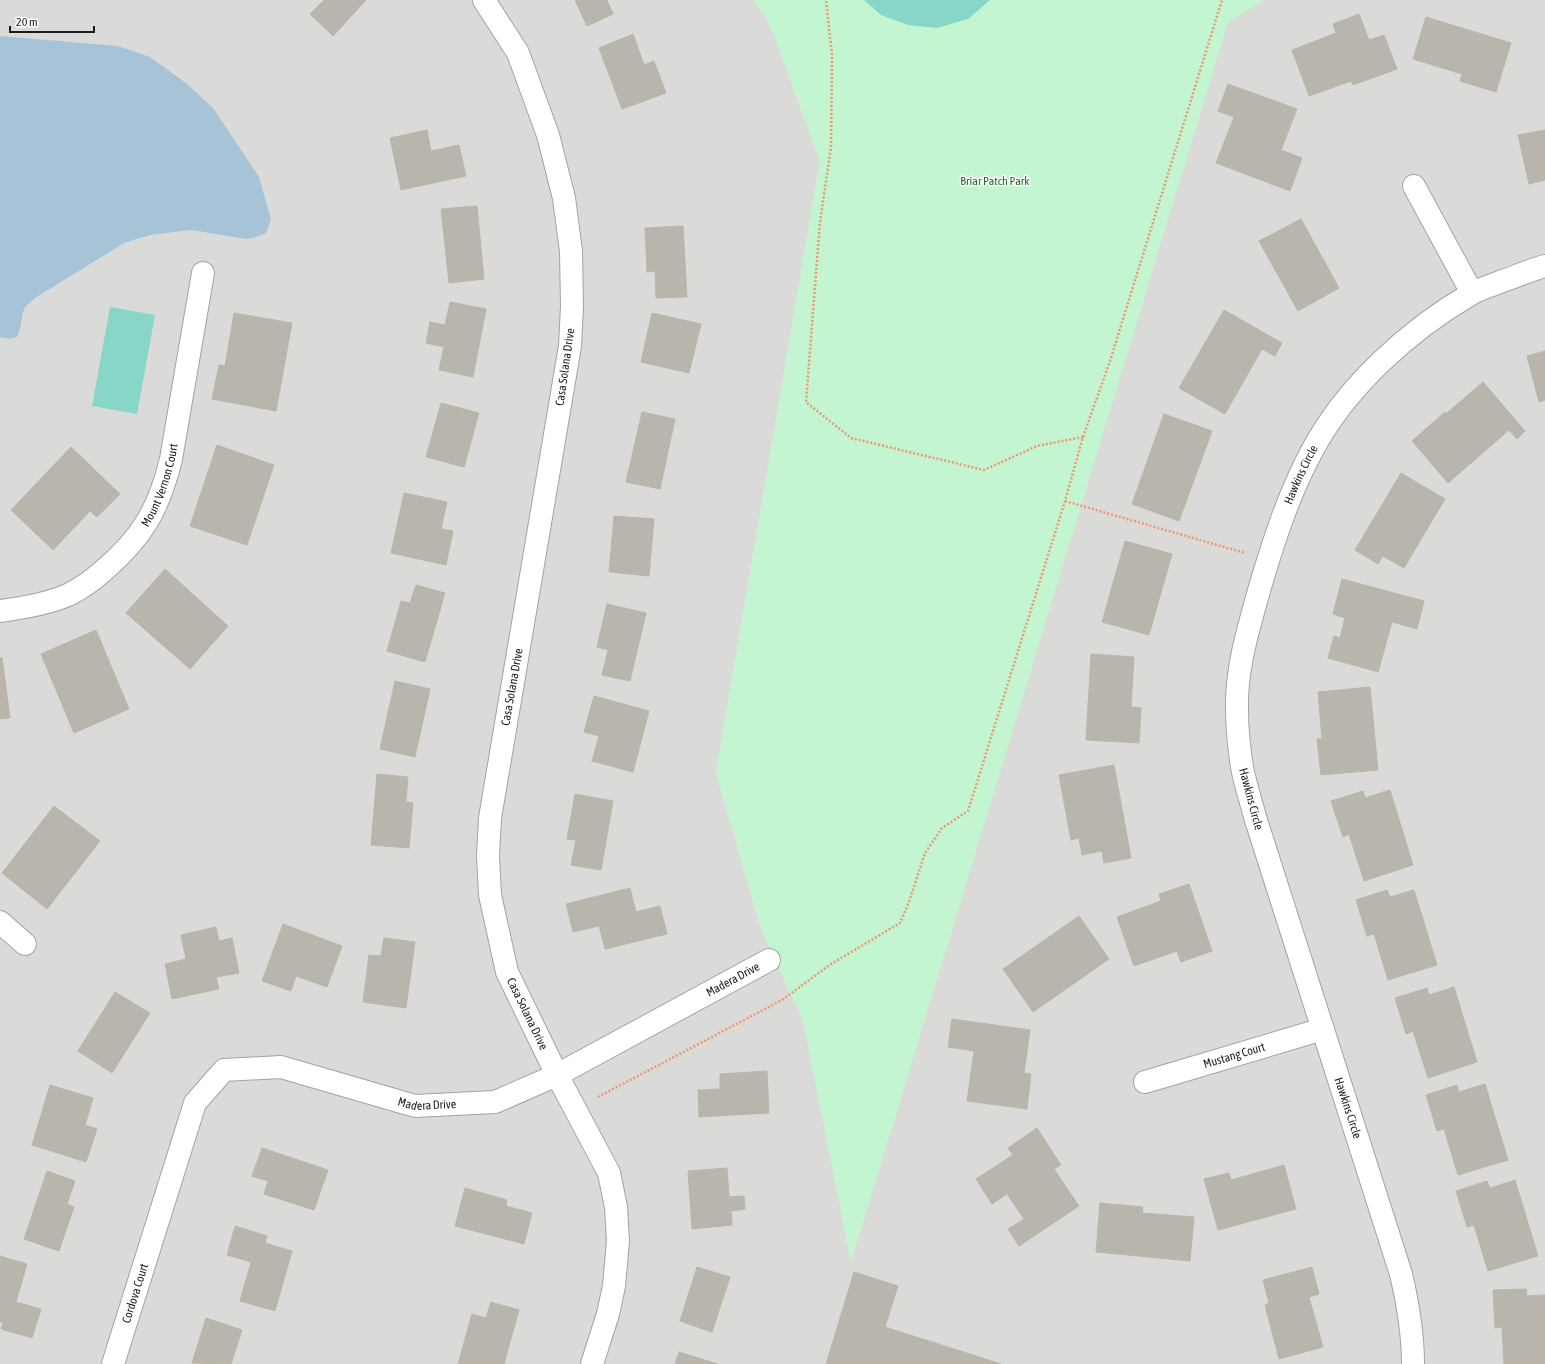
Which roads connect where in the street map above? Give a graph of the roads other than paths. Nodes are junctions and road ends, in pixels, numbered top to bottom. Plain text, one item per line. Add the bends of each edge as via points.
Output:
1 (484, 0) edge
2 (1414, 186) dead end
3 (1545, 266) edge
4 (202, 272) dead end
5 (1472, 293) junction
6 (0, 611) edge
7 (0, 922) edge
8 (25, 944) dead end
9 (769, 960) dead end
10 (1323, 1029) junction
11 (557, 1075) junction
12 (1145, 1082) dead end
13 (158, 1223) joint
14 (113, 1364) edge
15 (592, 1364) edge
16 (1413, 1364) edge

1 - 11 street, Casa Solana Drive via 518,53 548,135 564,198 571,251 570,346 490,818 488,856 490,895 507,972
2 - 5 street
3 - 5 street, Hawkins Circle
4 - 6 street, Mount Vernon Court via 171,459 164,487 153,512 138,536 120,557 95,578 68,595 30,606
5 - 10 street, Hawkins Circle via 1395,348 1361,382 1333,417 1313,448 1290,495 1268,560 1240,666 1237,707 1242,769
7 - 8 street
9 - 11 street, Madera Drive
10 - 12 street, Mustang Court
10 - 16 street, Hawkins Circle via 1401,1274 1413,1336
11 - 13 street, Madera Drive via 494,1102 415,1106 282,1067 224,1070 195,1103
11 - 15 street, Casa Solana Drive via 609,1173 616,1214 618,1241 614,1286
13 - 14 street, Cordova Court

